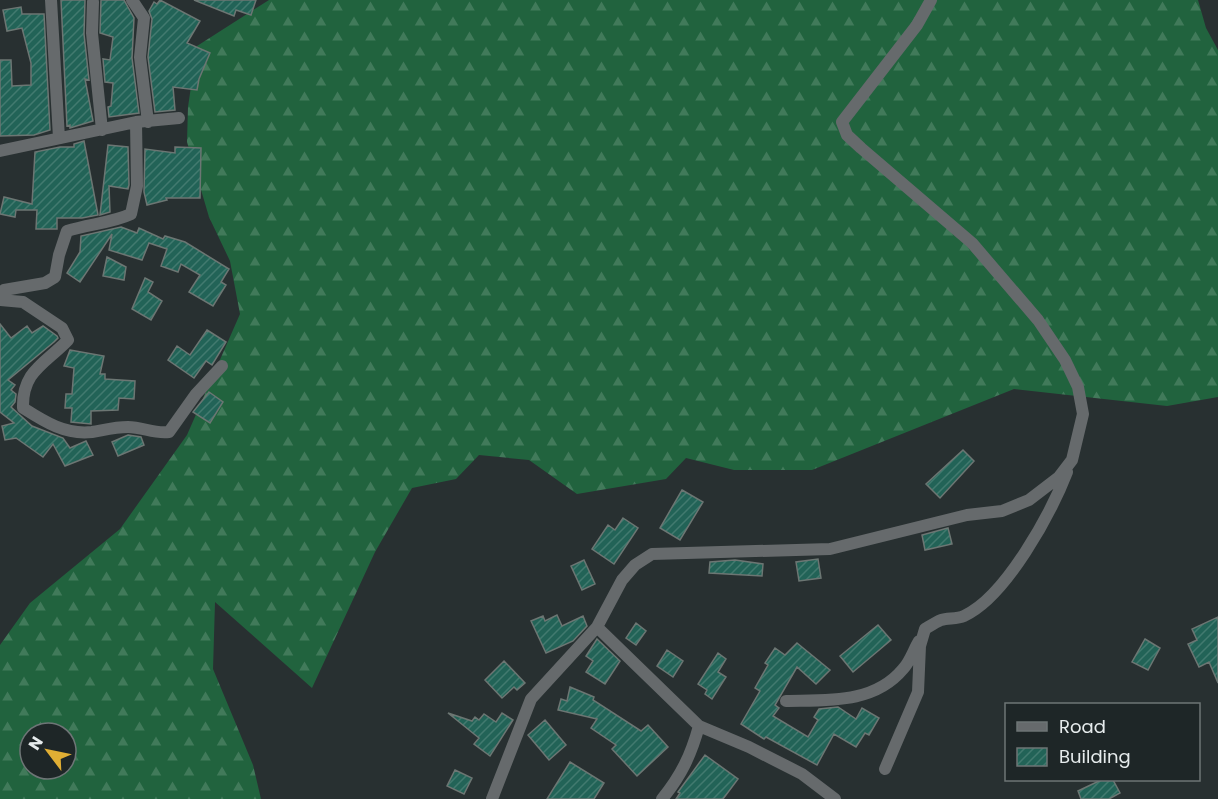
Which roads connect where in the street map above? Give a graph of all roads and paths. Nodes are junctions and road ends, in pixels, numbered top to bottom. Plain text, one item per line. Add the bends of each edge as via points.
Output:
1 (51, 0) edge
2 (132, 0) edge
3 (931, 0) edge
4 (93, 2) dead end
5 (180, 118) dead end
6 (142, 122) junction
7 (102, 130) junction
8 (59, 138) junction
9 (0, 151) edge
10 (0, 294) edge
11 (0, 300) edge
12 (222, 366) dead end
13 (1072, 460) junction
14 (597, 627) junction
15 (925, 629) junction
16 (786, 701) dead end
17 (699, 726) junction
18 (885, 770) dead end
19 (492, 799) edge
20 (662, 799) edge
21 (835, 799) edge

1 - 8 street
2 - 6 street via 144,18 140,57
3 - 13 street via 917,25 842,122 847,135 972,243 1038,320 1078,387 1083,414
4 - 7 street via 92,33
5 - 6 street
6 - 7 street
6 - 10 street via 131,214 67,231 56,277
7 - 8 street
8 - 9 street
11 - 12 street via 23,302 62,328 68,340 38,365 23,390 23,408 50,425 70,431 133,427 158,434 169,432
13 - 14 street via 1059,477 1029,500 1002,511 968,515 830,549 652,555 621,580
13 - 15 street via 1053,508 1028,549 989,596 964,616 942,620
14 - 17 street
14 - 19 street via 531,699
15 - 16 street via 904,669 874,692 842,699
15 - 18 street via 920,646 918,692
17 - 20 street via 691,755
17 - 21 street via 802,774

